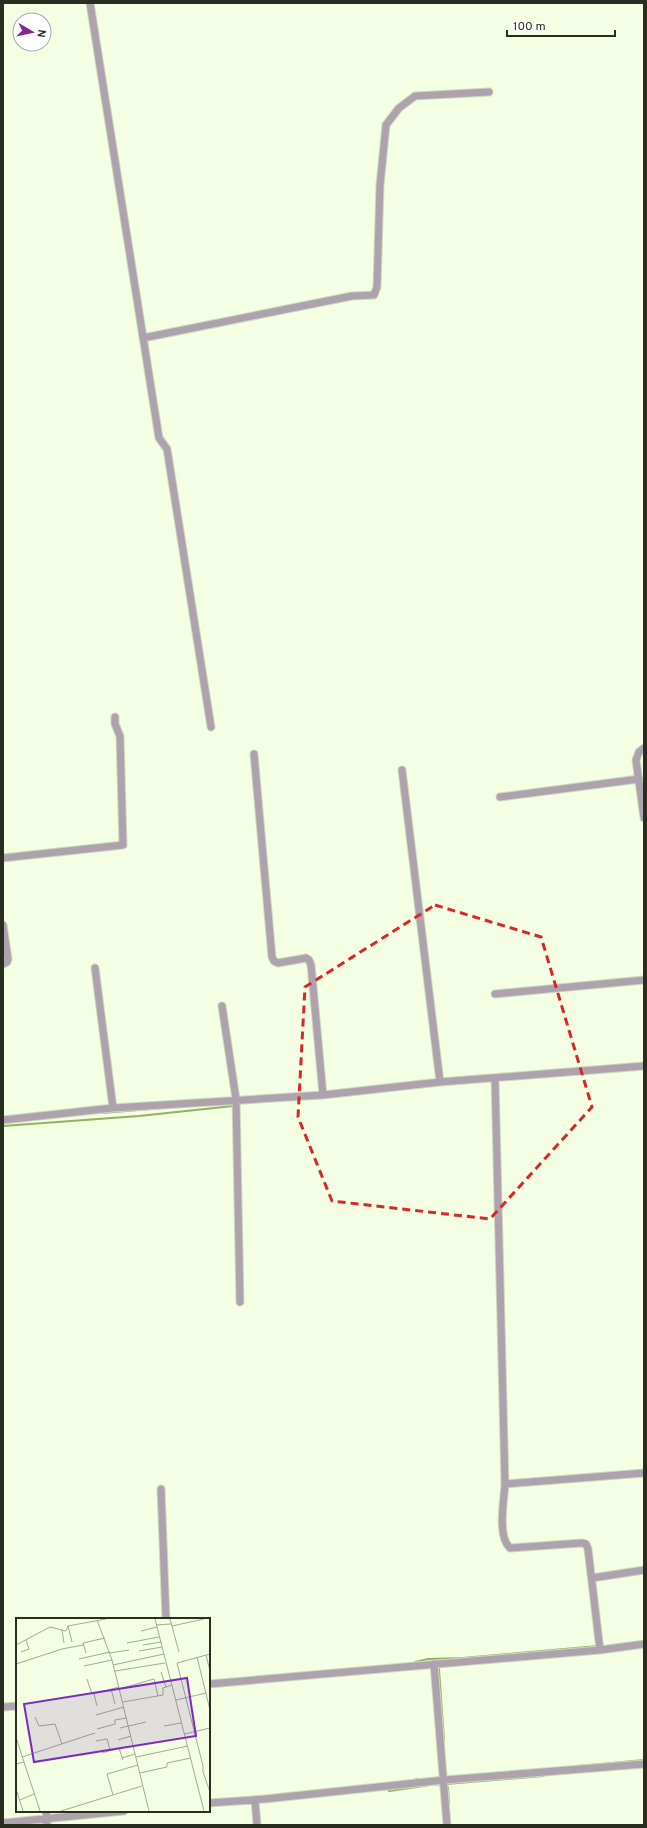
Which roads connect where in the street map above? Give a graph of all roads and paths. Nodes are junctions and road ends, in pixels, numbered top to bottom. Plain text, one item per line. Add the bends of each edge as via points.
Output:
1 (90, 3) edge
2 (489, 92) dead end
3 (143, 338) junction
4 (115, 717) dead end
5 (211, 727) dead end
6 (644, 748) edge
7 (254, 754) dead end
8 (402, 770) dead end
9 (639, 779) junction
10 (500, 797) dead end
11 (644, 818) edge
12 (3, 858) edge
13 (3, 925) edge
14 (3, 964) edge
15 (95, 968) dead end
16 (644, 980) edge
17 (495, 994) dead end
18 (222, 1006) dead end
19 (644, 1066) edge
20 (495, 1079) junction
21 (440, 1082) junction
22 (323, 1095) junction
23 (236, 1099) junction
24 (113, 1108) junction
25 (3, 1120) edge
26 (240, 1302) dead end
27 (644, 1473) edge
28 (505, 1484) junction
29 (161, 1489) dead end
30 (644, 1570) edge
31 (592, 1578) junction
32 (166, 1618) edge
33 (644, 1644) edge
34 (600, 1650) junction
35 (434, 1664) junction
36 (210, 1684) edge
37 (16, 1706) edge
38 (3, 1707) edge
39 (644, 1764) edge
40 (444, 1780) junction
41 (255, 1800) junction
42 (210, 1804) edge
43 (113, 1812) edge
44 (46, 1818) edge
45 (3, 1823) edge
46 (257, 1825) edge
47 (447, 1825) edge

1 - 3 street
2 - 3 street via 415,96 399,108 386,125 380,185 377,287 374,295 352,296
3 - 5 street via 159,438 167,449
4 - 12 street via 120,736 123,845
6 - 9 street via 637,756
7 - 22 street via 272,957 278,963 306,958 311,965
8 - 21 street
9 - 10 street
9 - 11 street
13 - 14 street via 8,959
15 - 24 street
16 - 17 street
18 - 23 street
19 - 20 street
20 - 21 street
20 - 28 street
21 - 22 street
22 - 23 street
23 - 24 street
23 - 26 street
24 - 25 street
27 - 28 street
28 - 31 street via 502,1534 505,1544 510,1548 586,1544
29 - 32 street
30 - 31 street
31 - 34 street
33 - 34 street
34 - 35 street
35 - 36 street
35 - 40 street
37 - 38 street
39 - 40 street
40 - 41 street
40 - 47 street
41 - 42 street
41 - 46 street
43 - 44 street
44 - 45 street

